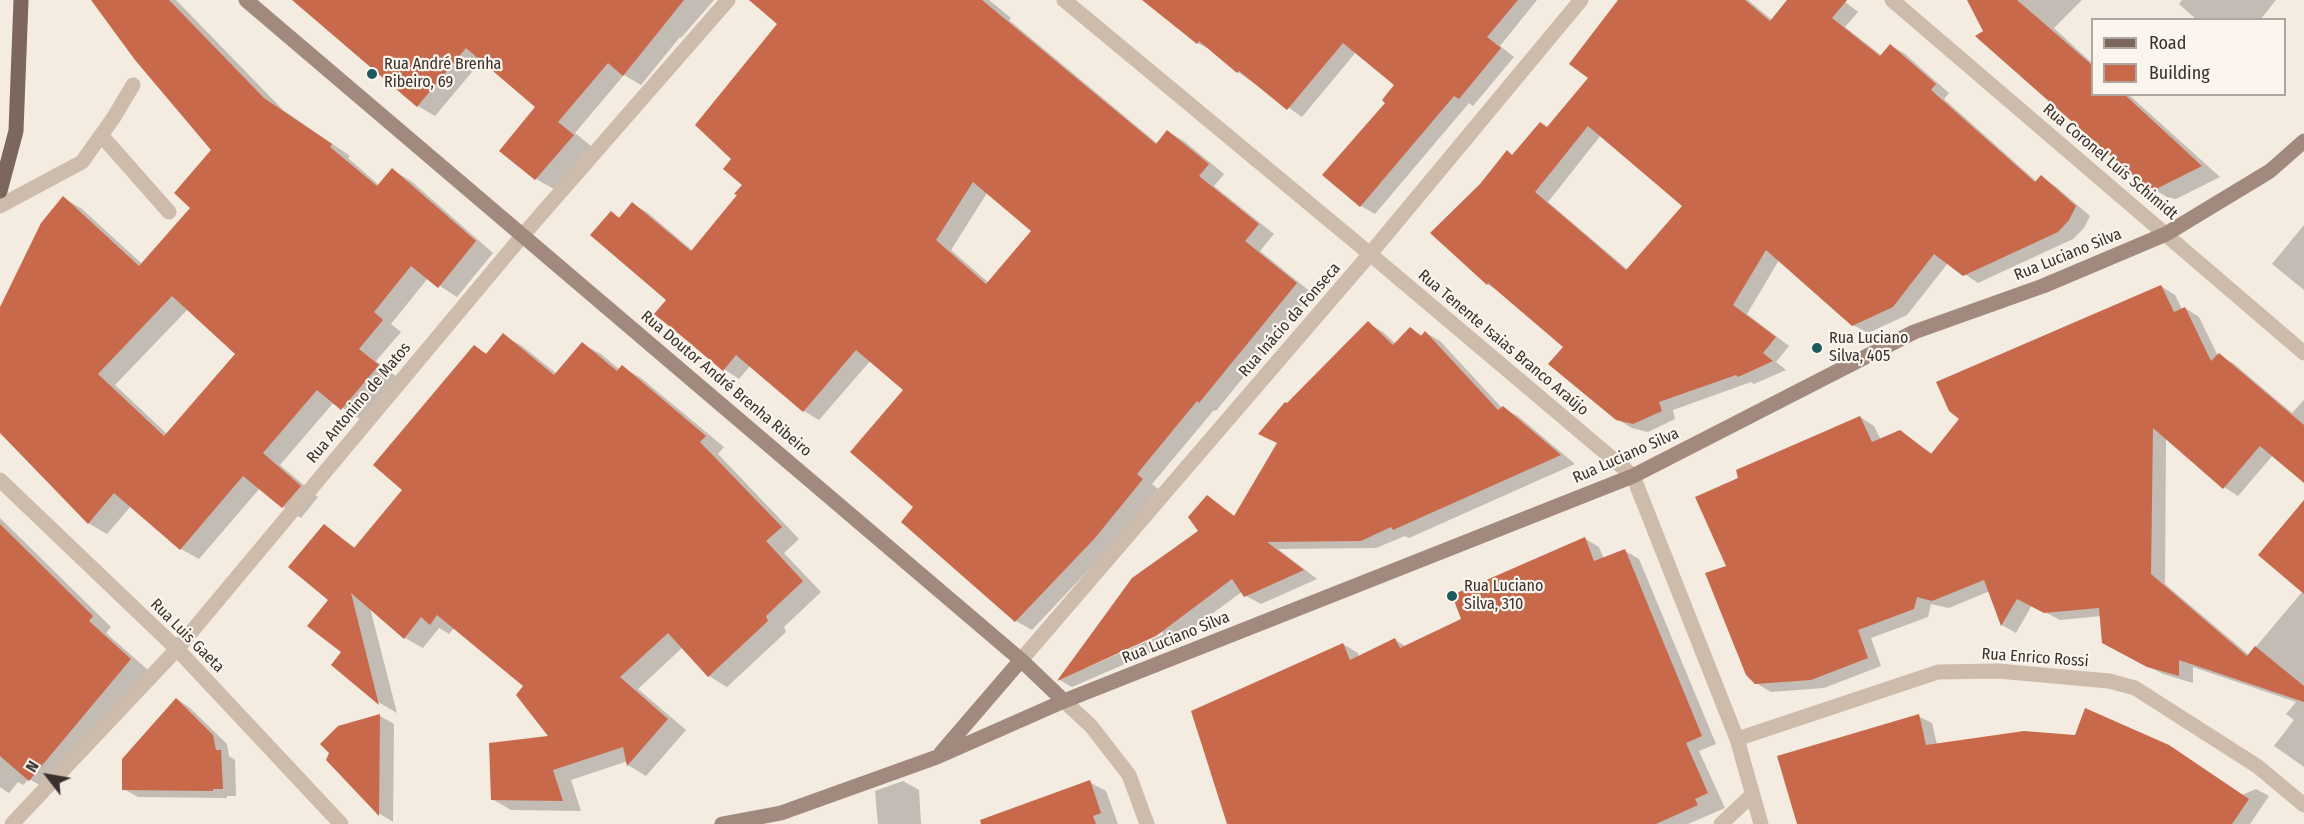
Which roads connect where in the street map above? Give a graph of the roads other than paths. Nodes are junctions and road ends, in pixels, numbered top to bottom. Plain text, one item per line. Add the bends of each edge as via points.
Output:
1 (21, 0) edge
2 (246, 0) edge
3 (728, 0) edge
4 (1064, 0) edge
5 (1581, 0) edge
6 (1892, 0) edge
7 (133, 85) dead end
8 (101, 135) junction
9 (2304, 141) edge
10 (0, 191) edge
11 (0, 206) edge
12 (169, 212) dead end
13 (2166, 234) junction
14 (524, 235) junction
15 (1370, 254) junction
16 (2304, 353) edge
17 (1633, 476) junction
18 (0, 480) edge
19 (177, 649) junction
20 (1022, 660) junction
21 (1065, 701) junction
22 (1737, 739) junction
23 (937, 758) junction
24 (1752, 795) junction
25 (2304, 805) edge
26 (12, 824) edge
27 (341, 824) edge
28 (722, 824) edge
29 (1147, 824) edge
30 (1720, 824) edge
31 (1761, 824) edge

1 - 10 main road via 16,131
2 - 14 street, Rua Doutor André Brenha Ribeiro
3 - 14 street, Rua Antonino de Matos
4 - 15 street, Rua Tenente Isaias Branco Araújo
5 - 15 street, Rua Inácio da Fonseca
6 - 13 street, Rua Coronel Luís Schimidt
7 - 8 street
8 - 11 street via 82,162
8 - 12 street
9 - 13 street, Rua Luciano Silva via 2270,171
13 - 16 street, Rua Coronel Luís Schimidt
13 - 17 street, Rua Luciano Silva via 2043,286 1914,332
14 - 19 street, Rua Antonino de Matos
14 - 20 street, Rua Doutor André Brenha Ribeiro
15 - 17 street, Rua Tenente Isaias Branco Araújo
15 - 20 street, Rua Inácio da Fonseca
17 - 21 street, Rua Luciano Silva
17 - 22 street, Rua Tenente Isaias Branco Araújo
18 - 19 street, Rua Luis Gaeta
19 - 26 street, Rua Antonino de Matos
19 - 27 street, Rua Luis Gaeta
20 - 21 street, Rua Doutor André Brenha Ribeiro
20 - 23 street, Rua Luciano Silva
21 - 23 street, Rua Luciano Silva
21 - 29 street, Rua Doutor André Brenha Ribeiro via 1091,726 1129,775
22 - 24 street, Rua Tenente Isaias Branco Araújo
22 - 25 street, Rua Enrico Rossi via 1938,672 1998,670 2109,681 2135,688 2257,766
23 - 28 street, Rua Luciano Silva via 781,813
24 - 30 street
24 - 31 street, Rua Tenente Isaias Branco Araújo

